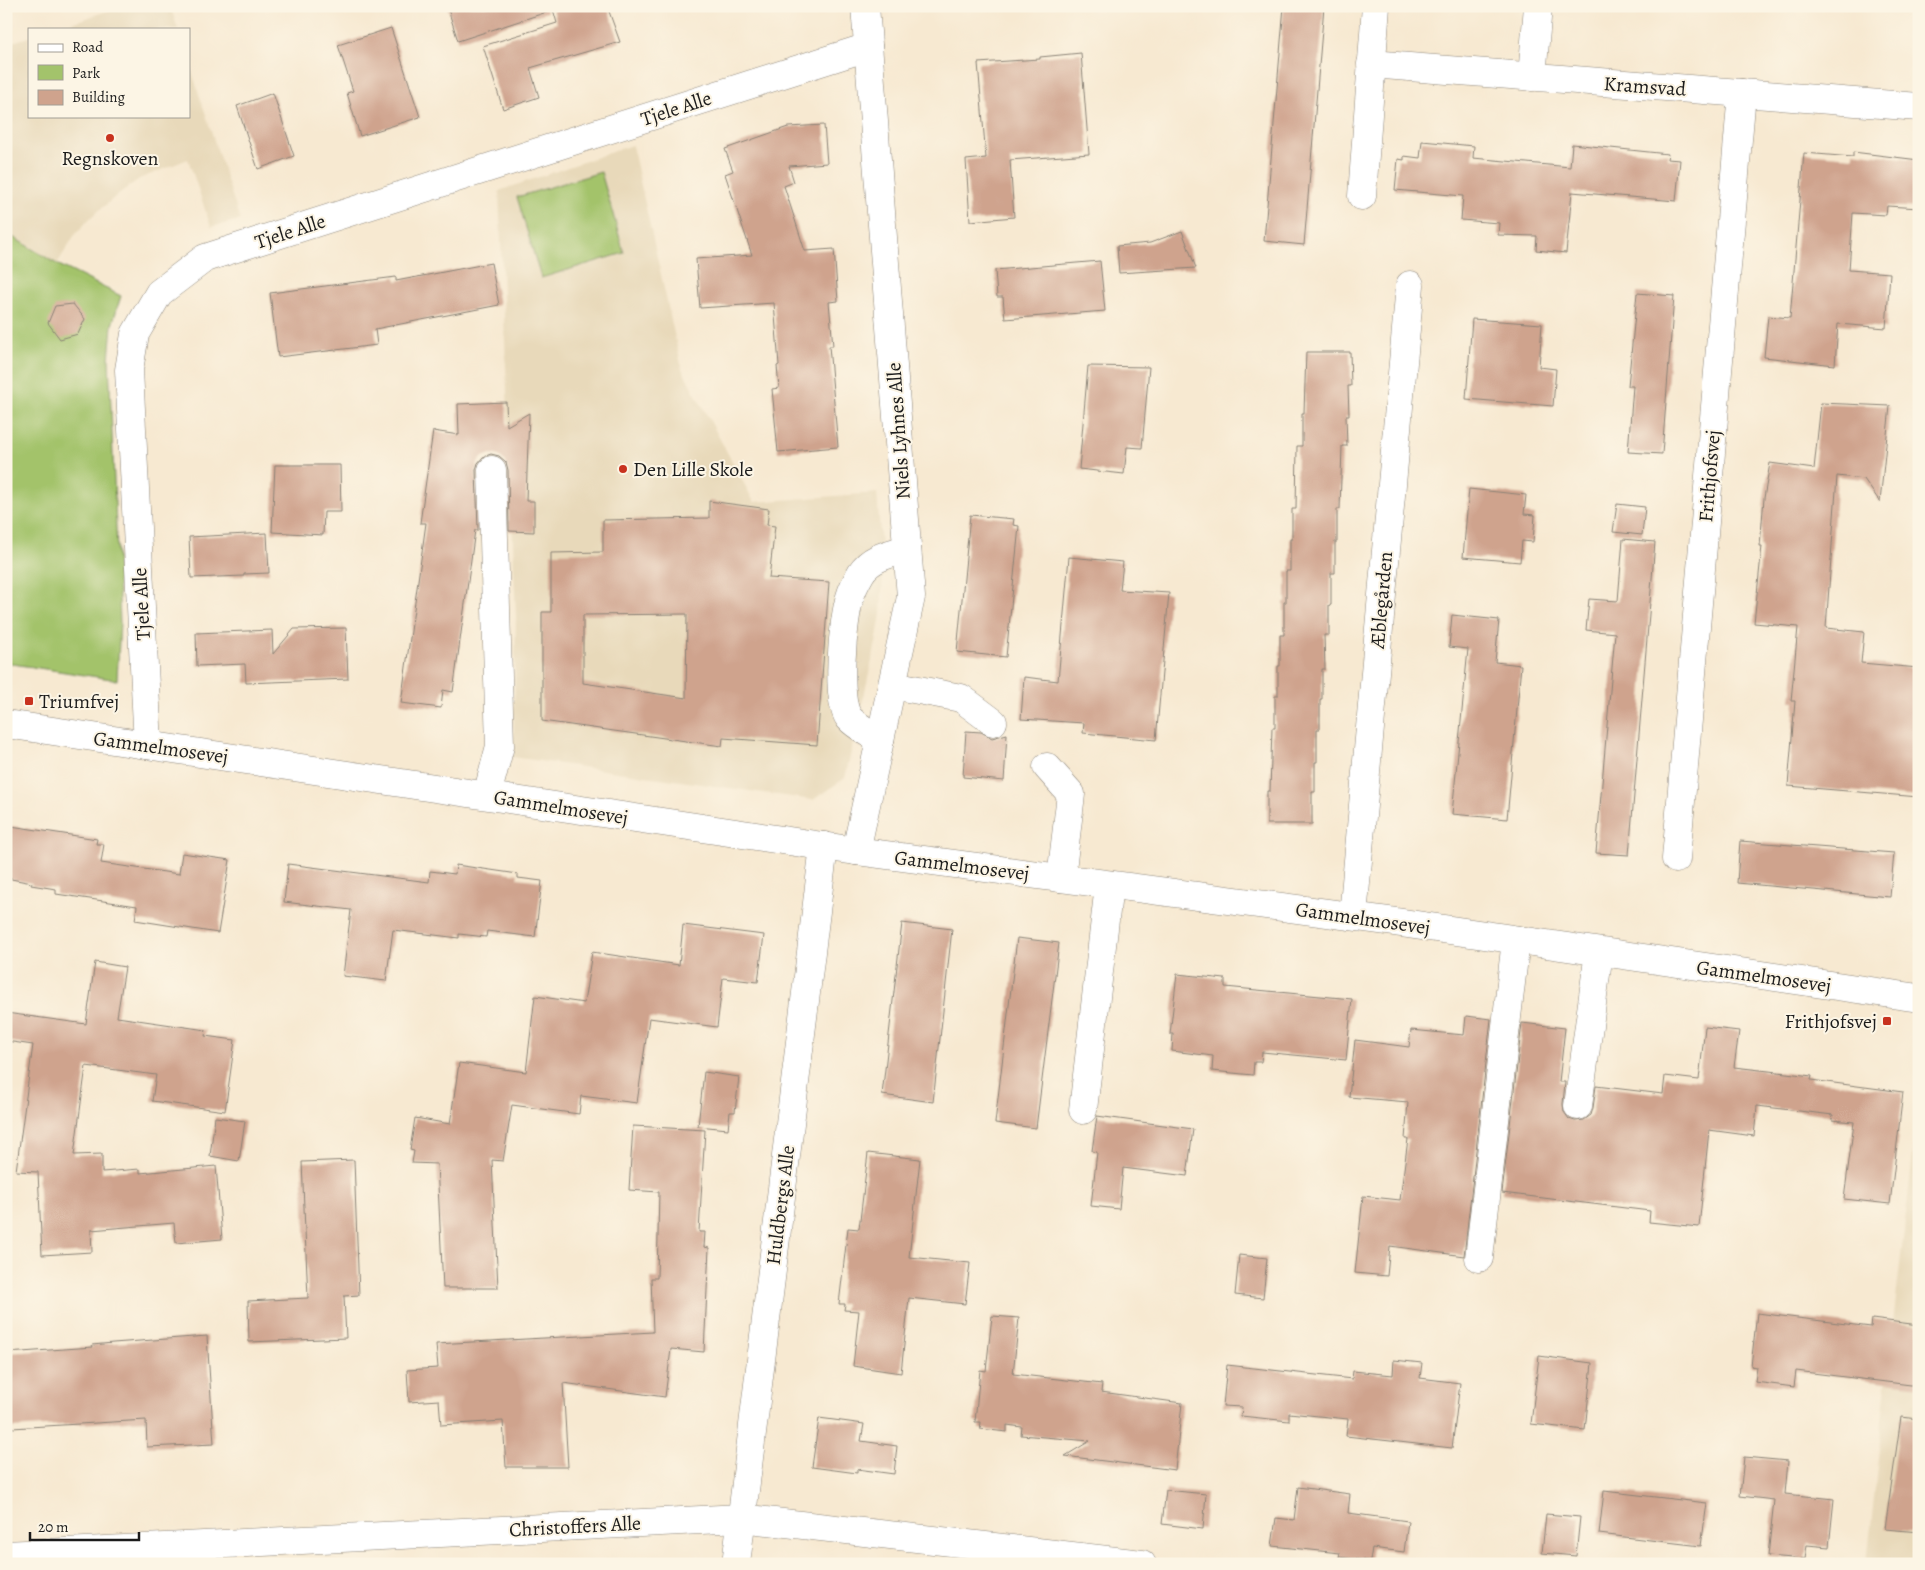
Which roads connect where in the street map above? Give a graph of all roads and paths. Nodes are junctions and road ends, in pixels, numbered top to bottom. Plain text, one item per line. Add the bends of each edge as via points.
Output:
1 (864, 6) edge
2 (1376, 6) edge
3 (1538, 6) edge
4 (868, 47) junction
5 (1372, 64) junction
6 (1532, 77) junction
7 (1742, 93) junction
8 (1919, 107) edge
9 (1362, 196) dead end
10 (1410, 285) dead end
11 (492, 470) dead end
12 (907, 548) junction
13 (892, 685) junction
14 (993, 722) dead end
15 (6, 724) edge
16 (880, 740) junction
17 (148, 745) junction
18 (1047, 767) dead end
19 (487, 795) junction
20 (824, 846) junction
21 (856, 852) junction
22 (1676, 859) dead end
23 (1061, 878) junction
24 (1109, 885) junction
25 (1353, 916) junction
26 (1516, 940) junction
27 (1599, 952) junction
28 (1919, 998) edge
29 (1578, 1106) dead end
30 (1083, 1110) dead end
31 (1479, 1258) dead end
32 (742, 1518) junction
33 (6, 1555) edge
34 (736, 1564) edge
35 (1142, 1564) edge

1 - 4 street, Niels Lyhnes Alle
2 - 5 street
3 - 6 street
4 - 12 street, Niels Lyhnes Alle
4 - 17 street, Tjele Alle via 205,258 159,293 135,334 129,370
5 - 6 street, Kramsvad
5 - 9 street
6 - 7 street, Kramsvad
7 - 8 street, Kramsvad
7 - 22 street, Frithjofsvej
10 - 25 street, Æblegården
11 - 19 street via 500,746
12 - 13 street, Niels Lyhnes Alle via 911,597
12 - 16 street via 872,560 861,573 850,598 842,656 845,710 850,718
13 - 14 street via 961,698
13 - 16 street, Niels Lyhnes Alle
15 - 17 street, Gammelmosevej
16 - 21 street, Niels Lyhnes Alle
17 - 19 street, Gammelmosevej
18 - 23 street via 1071,794
19 - 20 street, Gammelmosevej
20 - 21 street, Gammelmosevej
20 - 32 street, Huldbergs Alle
21 - 23 street, Gammelmosevej
23 - 24 street, Gammelmosevej
24 - 25 street, Gammelmosevej
24 - 30 street
25 - 26 street, Gammelmosevej
26 - 27 street, Gammelmosevej
26 - 31 street
27 - 28 street, Gammelmosevej
27 - 29 street
32 - 33 street, Christoffers Alle
32 - 34 street, Huldbergs Alle
32 - 35 street, Christoffers Alle

